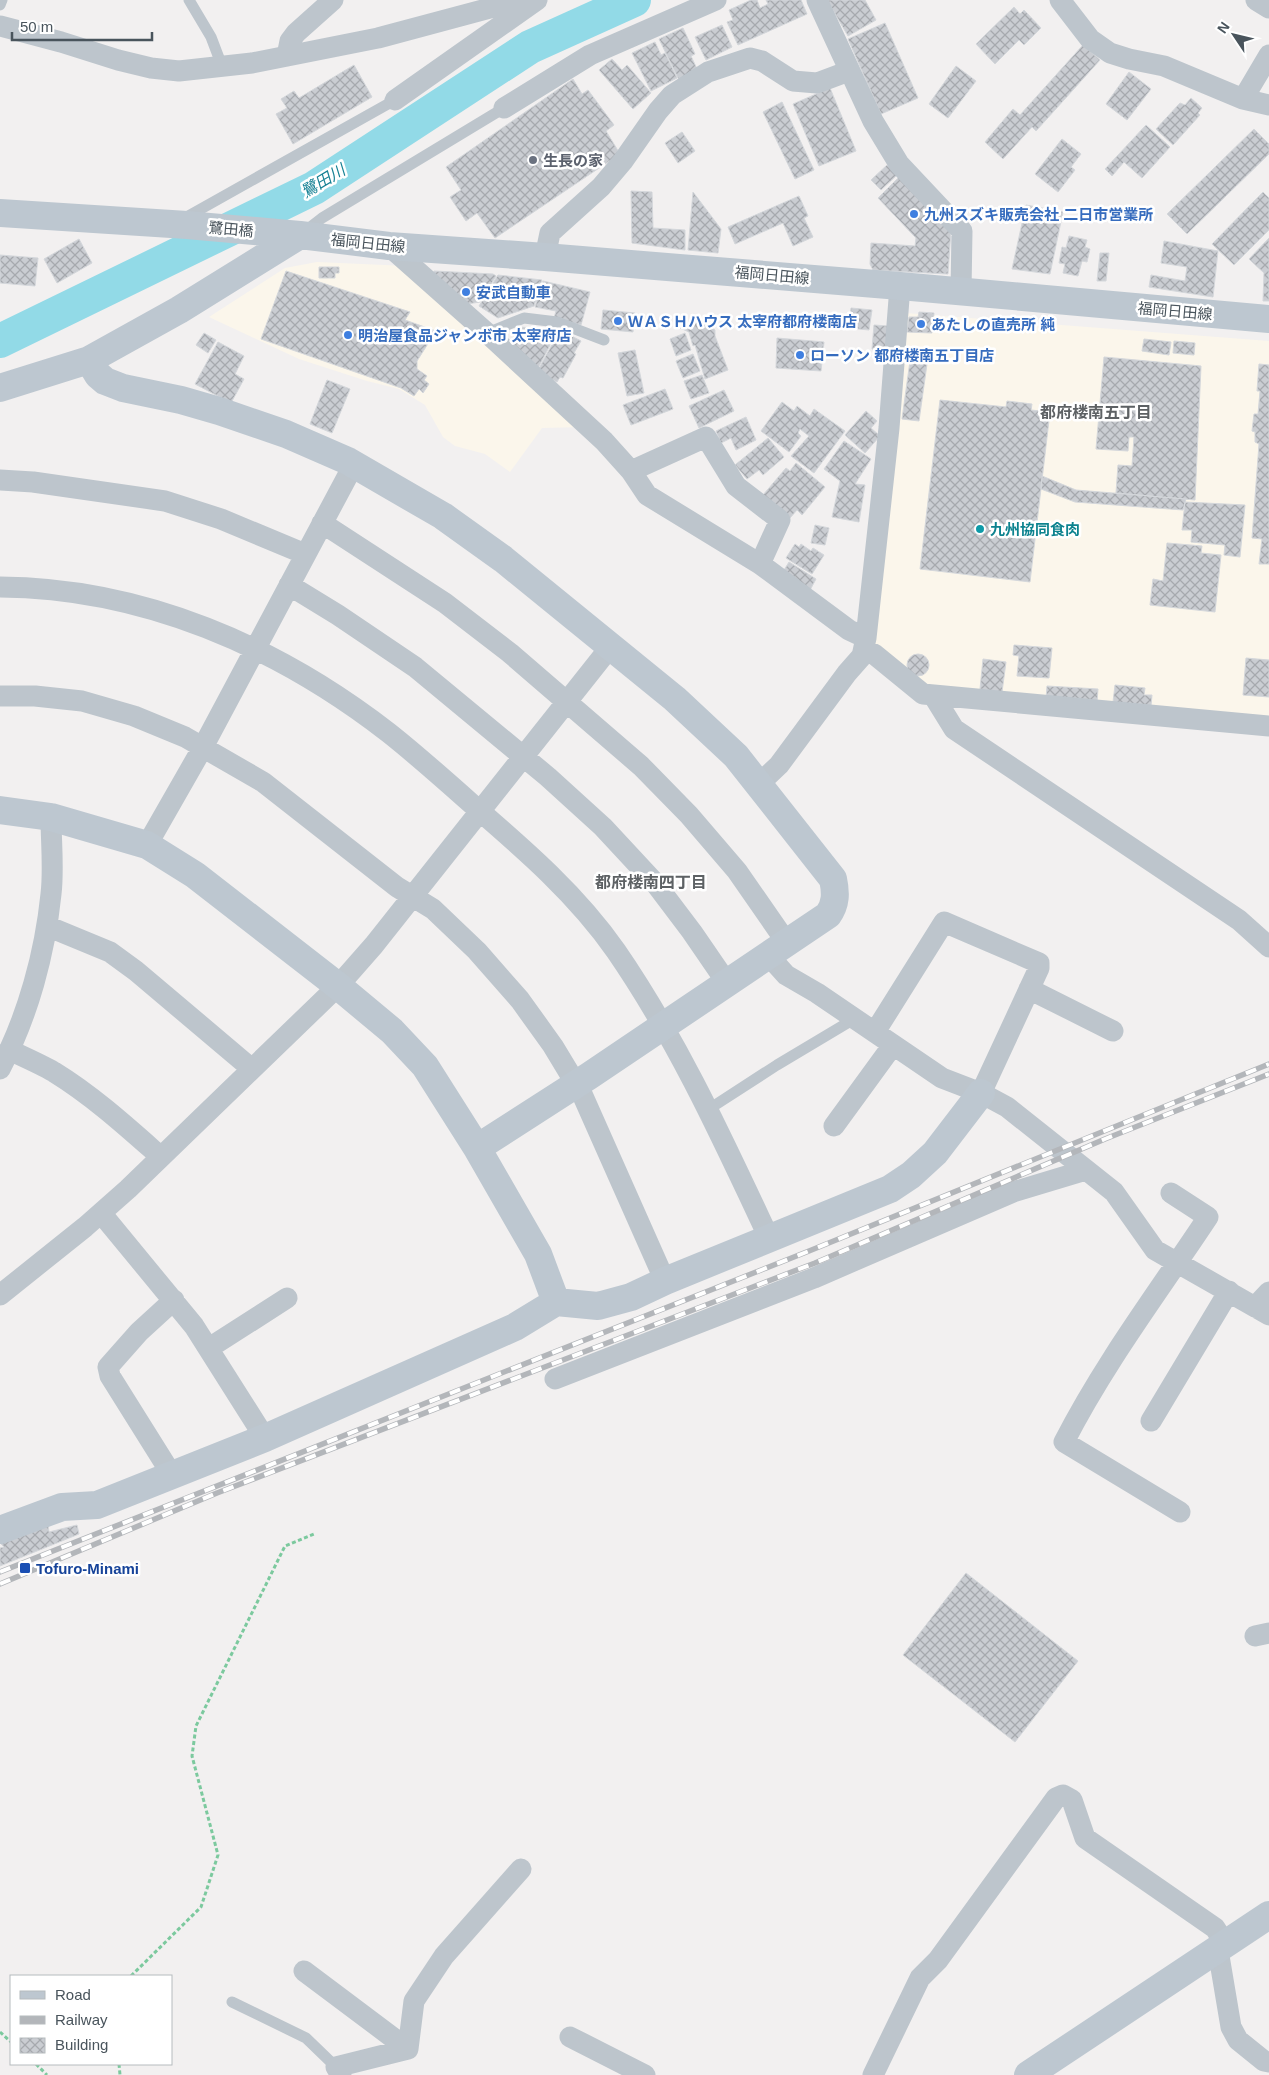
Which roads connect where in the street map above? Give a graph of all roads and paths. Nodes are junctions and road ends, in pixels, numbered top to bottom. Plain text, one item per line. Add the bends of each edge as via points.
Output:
1 (2, 0) edge
2 (190, 0) edge
3 (333, 0) edge
4 (520, 0) edge
5 (537, 0) edge
6 (716, 0) edge
7 (817, 0) edge
8 (1060, 0) edge
9 (1256, 0) edge
10 (0, 5) edge
11 (1269, 8) edge
12 (0, 26) edge
13 (1269, 55) edge
14 (287, 56) junction
15 (222, 66) junction
16 (849, 71) junction
17 (1243, 99) junction
18 (395, 100) joint
19 (1269, 105) edge
20 (504, 108) joint
21 (0, 213) edge
22 (181, 224) junction
23 (287, 234) junction
24 (389, 246) junction
25 (545, 257) junction
26 (900, 286) junction
27 (960, 291) junction
28 (1269, 319) edge
29 (487, 333) junction
30 (604, 340) dead end
31 (89, 360) junction
32 (0, 388) edge
33 (354, 464) junction
34 (631, 471) junction
35 (0, 480) edge
36 (322, 523) junction
37 (305, 554) junction
38 (760, 564) junction
39 (289, 585) junction
40 (0, 587) edge
41 (865, 644) junction
42 (611, 646) junction
43 (254, 649) junction
44 (933, 695) junction
45 (0, 696) edge
46 (567, 702) junction
47 (1269, 726) edge
48 (203, 747) junction
49 (523, 756) junction
50 (759, 784) junction
51 (0, 810) edge
52 (480, 811) junction
53 (51, 817) junction
54 (147, 846) junction
55 (413, 896) junction
56 (47, 926) junction
57 (1269, 947) edge
58 (778, 949) junction
59 (727, 983) junction
60 (338, 986) junction
61 (1029, 989) junction
62 (854, 1019) junction
63 (663, 1026) junction
64 (1113, 1031) dead end
65 (875, 1032) junction
66 (894, 1045) junction
67 (4, 1059) edge
68 (252, 1069) junction
69 (576, 1084) junction
70 (981, 1092) junction
71 (709, 1109) junction
72 (834, 1126) dead end
73 (477, 1148) junction
74 (161, 1157) junction
75 (1086, 1170) junction
76 (1171, 1193) dead end
77 (101, 1213) junction
78 (769, 1238) junction
79 (1177, 1263) junction
80 (665, 1280) junction
81 (1229, 1291) junction
82 (0, 1295) edge
83 (287, 1298) dead end
84 (174, 1300) junction
85 (556, 1302) junction
86 (1264, 1305) edge
87 (209, 1348) junction
88 (555, 1379) dead end
89 (1151, 1421) dead end
90 (265, 1438) junction
91 (172, 1475) junction
92 (1180, 1512) dead end
93 (0, 1530) edge
94 (314, 1534) dead end
95 (520, 1869) dead end
96 (1268, 1919) edge
97 (1222, 1947) junction
98 (304, 1971) dead end
99 (132, 1975) edge
100 (232, 2002) dead end
101 (0, 2032) edge
102 (570, 2037) dead end
103 (10, 2041) edge
104 (408, 2049) junction
105 (37, 2065) edge
106 (1264, 2066) edge
107 (339, 2071) edge
108 (47, 2075) edge
109 (645, 2075) edge
110 (873, 2075) edge
111 (1028, 2075) edge

1 - 10 lane
2 - 15 lane
3 - 14 street via 296,33 290,41
4 - 14 street via 378,38
5 - 18 street
6 - 20 street via 590,55
7 - 16 street
8 - 17 street via 1090,39 1110,53 1164,66
9 - 11 street
12 - 15 street via 151,68 179,71
13 - 17 street
14 - 15 street
16 - 25 street via 817,83 793,81 762,61 750,58 708,72 672,95 601,187 550,232
16 - 27 street via 873,121 899,164 962,231
17 - 19 street
18 - 22 lane
20 - 23 lane via 322,218
21 - 22 street
22 - 23 street, 鷺田橋
23 - 24 street, 福岡日田線
23 - 31 street via 179,310
24 - 25 street, 福岡日田線
24 - 29 street
25 - 26 street, 福岡日田線
26 - 27 street, 福岡日田線
26 - 41 street via 889,428
27 - 28 street, 福岡日田線
29 - 30 lane via 524,318 557,322
29 - 34 street via 604,441
31 - 32 street
31 - 33 street via 105,381 219,411 286,434
33 - 36 street
33 - 42 street via 443,516 503,559
34 - 38 street via 647,495
34 - 38 street via 706,437 736,486 780,520
35 - 37 street via 165,501 221,519
36 - 37 street
36 - 46 street via 445,603
37 - 39 street
38 - 41 street
39 - 43 street
39 - 49 street via 415,668
40 - 43 street via 49,589 114,600 180,617
41 - 44 street via 923,694
41 - 50 street via 862,656 779,765
42 - 46 street
42 - 50 street via 675,699 736,756
43 - 48 street
43 - 52 street via 298,672 367,717
44 - 47 street
44 - 57 street via 954,729 1238,920
45 - 48 street via 82,701 134,716
46 - 49 street
46 - 58 street via 641,766 737,871
48 - 54 street
48 - 55 street via 263,782 397,887
49 - 52 street
49 - 59 street via 603,828 654,884
50 - 58 street via 833,879 836,890 828,915
51 - 53 street
52 - 55 street
52 - 63 street via 569,893 614,948
53 - 54 street
53 - 56 street via 52,892
54 - 60 street via 195,875
55 - 60 street
55 - 69 street via 477,950 520,1000
56 - 67 street via 35,978 19,1027
56 - 68 street via 110,952
58 - 59 street
58 - 62 street via 786,975
59 - 63 street
60 - 68 street
60 - 73 street via 392,1031 425,1066
61 - 64 street
61 - 65 street via 1039,963 944,922
61 - 70 street
62 - 65 street
62 - 71 lane
63 - 69 street
63 - 71 street
65 - 66 street
66 - 70 street via 942,1078
66 - 72 street
67 - 74 street via 54,1072 113,1114
68 - 74 street
69 - 73 street
69 - 80 street
70 - 75 street via 1007,1107
70 - 78 street via 935,1153 890,1189
71 - 78 street
73 - 85 street via 538,1254
74 - 77 street
75 - 79 street via 1114,1192 1155,1250
75 - 88 street via 1013,1192 814,1278
76 - 79 street via 1208,1217
77 - 82 street
77 - 84 street
78 - 80 street
79 - 81 street
79 - 92 street via 1086,1399 1064,1442
80 - 85 street via 630,1297 598,1306
81 - 86 street
81 - 89 street
83 - 87 street
84 - 87 street
84 - 91 street via 108,1367 110,1376
85 - 90 street via 514,1328
87 - 90 street
90 - 91 street
91 - 93 street via 97,1505 62,1507
94 - 99 path via 285,1546 196,1726 192,1756 218,1855 201,1907
95 - 104 street via 444,1956 414,2001
96 - 97 street
97 - 106 street via 1230,2028
97 - 110 street via 1215,1928 1085,1838 1072,1800 1063,1795 1056,1798 938,1960 920,1978
97 - 111 street
98 - 104 street
100 - 107 lane via 306,2038
101 - 103 path
102 - 109 street
104 - 107 street
105 - 108 path

